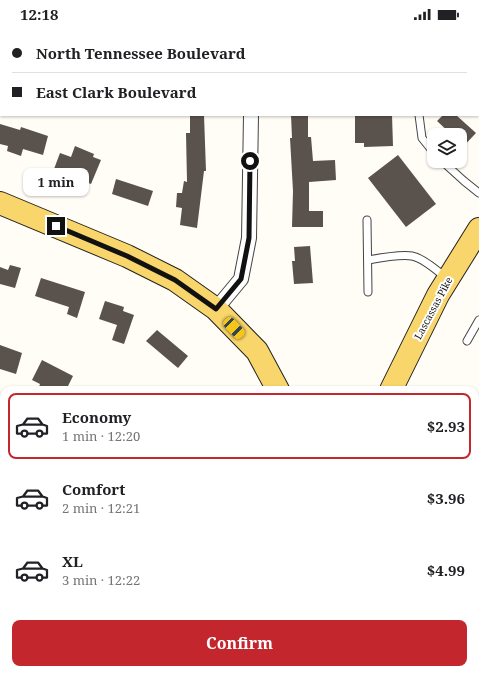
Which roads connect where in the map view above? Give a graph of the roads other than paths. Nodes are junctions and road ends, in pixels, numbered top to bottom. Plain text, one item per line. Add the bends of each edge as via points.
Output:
1 (250, 116) edge
2 (419, 116) edge
3 (427, 144) edge
4 (450, 168) edge
5 (479, 193) edge
6 (0, 203) edge
7 (367, 220) dead end
8 (479, 229) edge
9 (368, 260) junction
10 (448, 279) junction
11 (368, 292) dead end
12 (216, 309) junction
13 (479, 320) edge
14 (467, 341) dead end
15 (276, 386) edge
16 (393, 386) edge

1 - 12 street via 249,238 241,279
2 - 3 lane via 422,138
4 - 5 lane
6 - 12 main road via 127,256 175,280
7 - 9 lane
8 - 10 main road, Lascassas Pike
9 - 10 lane via 412,256 432,266
9 - 11 lane
10 - 16 main road, Lascassas Pike
12 - 15 main road via 257,352
13 - 14 lane

